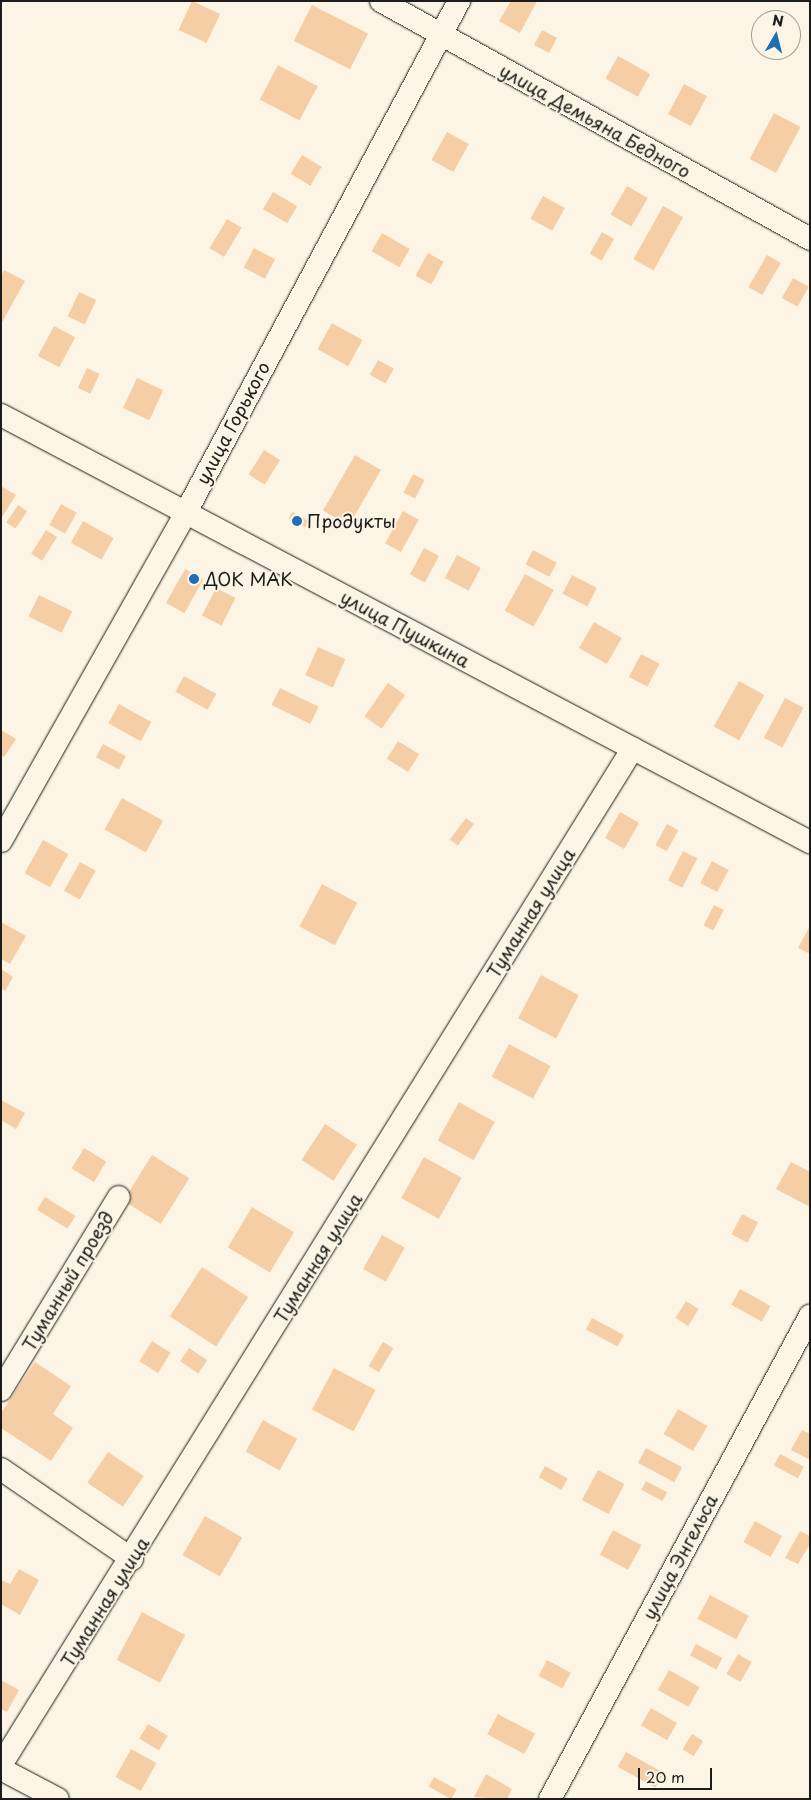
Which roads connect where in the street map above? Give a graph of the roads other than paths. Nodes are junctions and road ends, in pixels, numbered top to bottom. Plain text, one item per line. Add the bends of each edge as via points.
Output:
1 (381, 1) edge
2 (459, 1) edge
3 (440, 34) junction
4 (810, 239) edge
5 (1, 414) edge
6 (185, 514) junction
7 (633, 748) junction
8 (1, 841) edge
9 (810, 842) edge
10 (119, 1197) dead end
11 (810, 1316) edge
12 (1, 1390) edge
13 (1, 1469) edge
14 (132, 1559) junction
15 (1, 1765) edge
16 (1, 1769) edge
17 (58, 1799) edge
18 (550, 1799) edge

1 - 3 street, улица Демьяна Бедного
2 - 3 street, улица Горького
3 - 4 street, улица Демьяна Бедного
3 - 6 street, улица Горького
5 - 6 street, улица Пушкина
6 - 7 street, улица Пушкина
6 - 8 street, улица Горького
7 - 9 street, улица Пушкина
7 - 14 street, Туманная улица
10 - 12 street, Туманный проезд
11 - 18 street, улица Энгельса
13 - 14 street
14 - 15 street, Туманная улица
16 - 17 street

